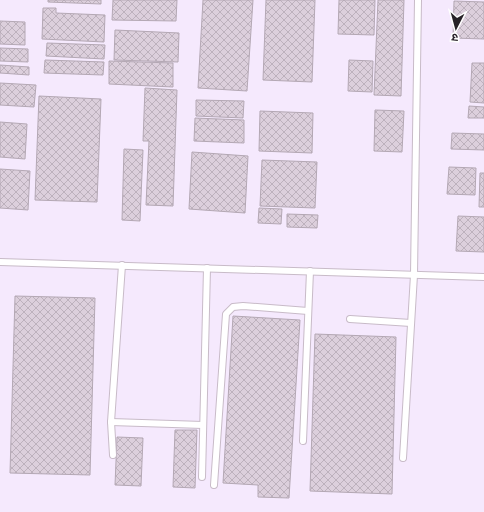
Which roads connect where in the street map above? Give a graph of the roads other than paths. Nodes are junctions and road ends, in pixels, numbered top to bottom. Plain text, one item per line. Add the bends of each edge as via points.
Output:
1 (418, 0) edge
2 (0, 262) edge
3 (122, 265) junction
4 (207, 268) junction
5 (310, 271) junction
6 (414, 275) junction
7 (484, 277) edge
8 (308, 310) junction
9 (350, 319) dead end
10 (411, 323) junction
11 (111, 422) junction
12 (204, 425) junction
13 (303, 441) dead end
14 (113, 455) dead end
15 (403, 458) dead end
16 (202, 477) dead end
17 (214, 485) dead end

1 - 6 lane
2 - 3 lane
3 - 4 lane
3 - 11 lane
4 - 5 lane
4 - 12 lane
5 - 6 lane
5 - 8 lane
6 - 7 lane
6 - 10 lane
8 - 13 lane
8 - 17 lane via 243,306 233,307 226,314
9 - 10 lane
10 - 15 lane
11 - 12 lane
11 - 14 lane
12 - 16 lane

